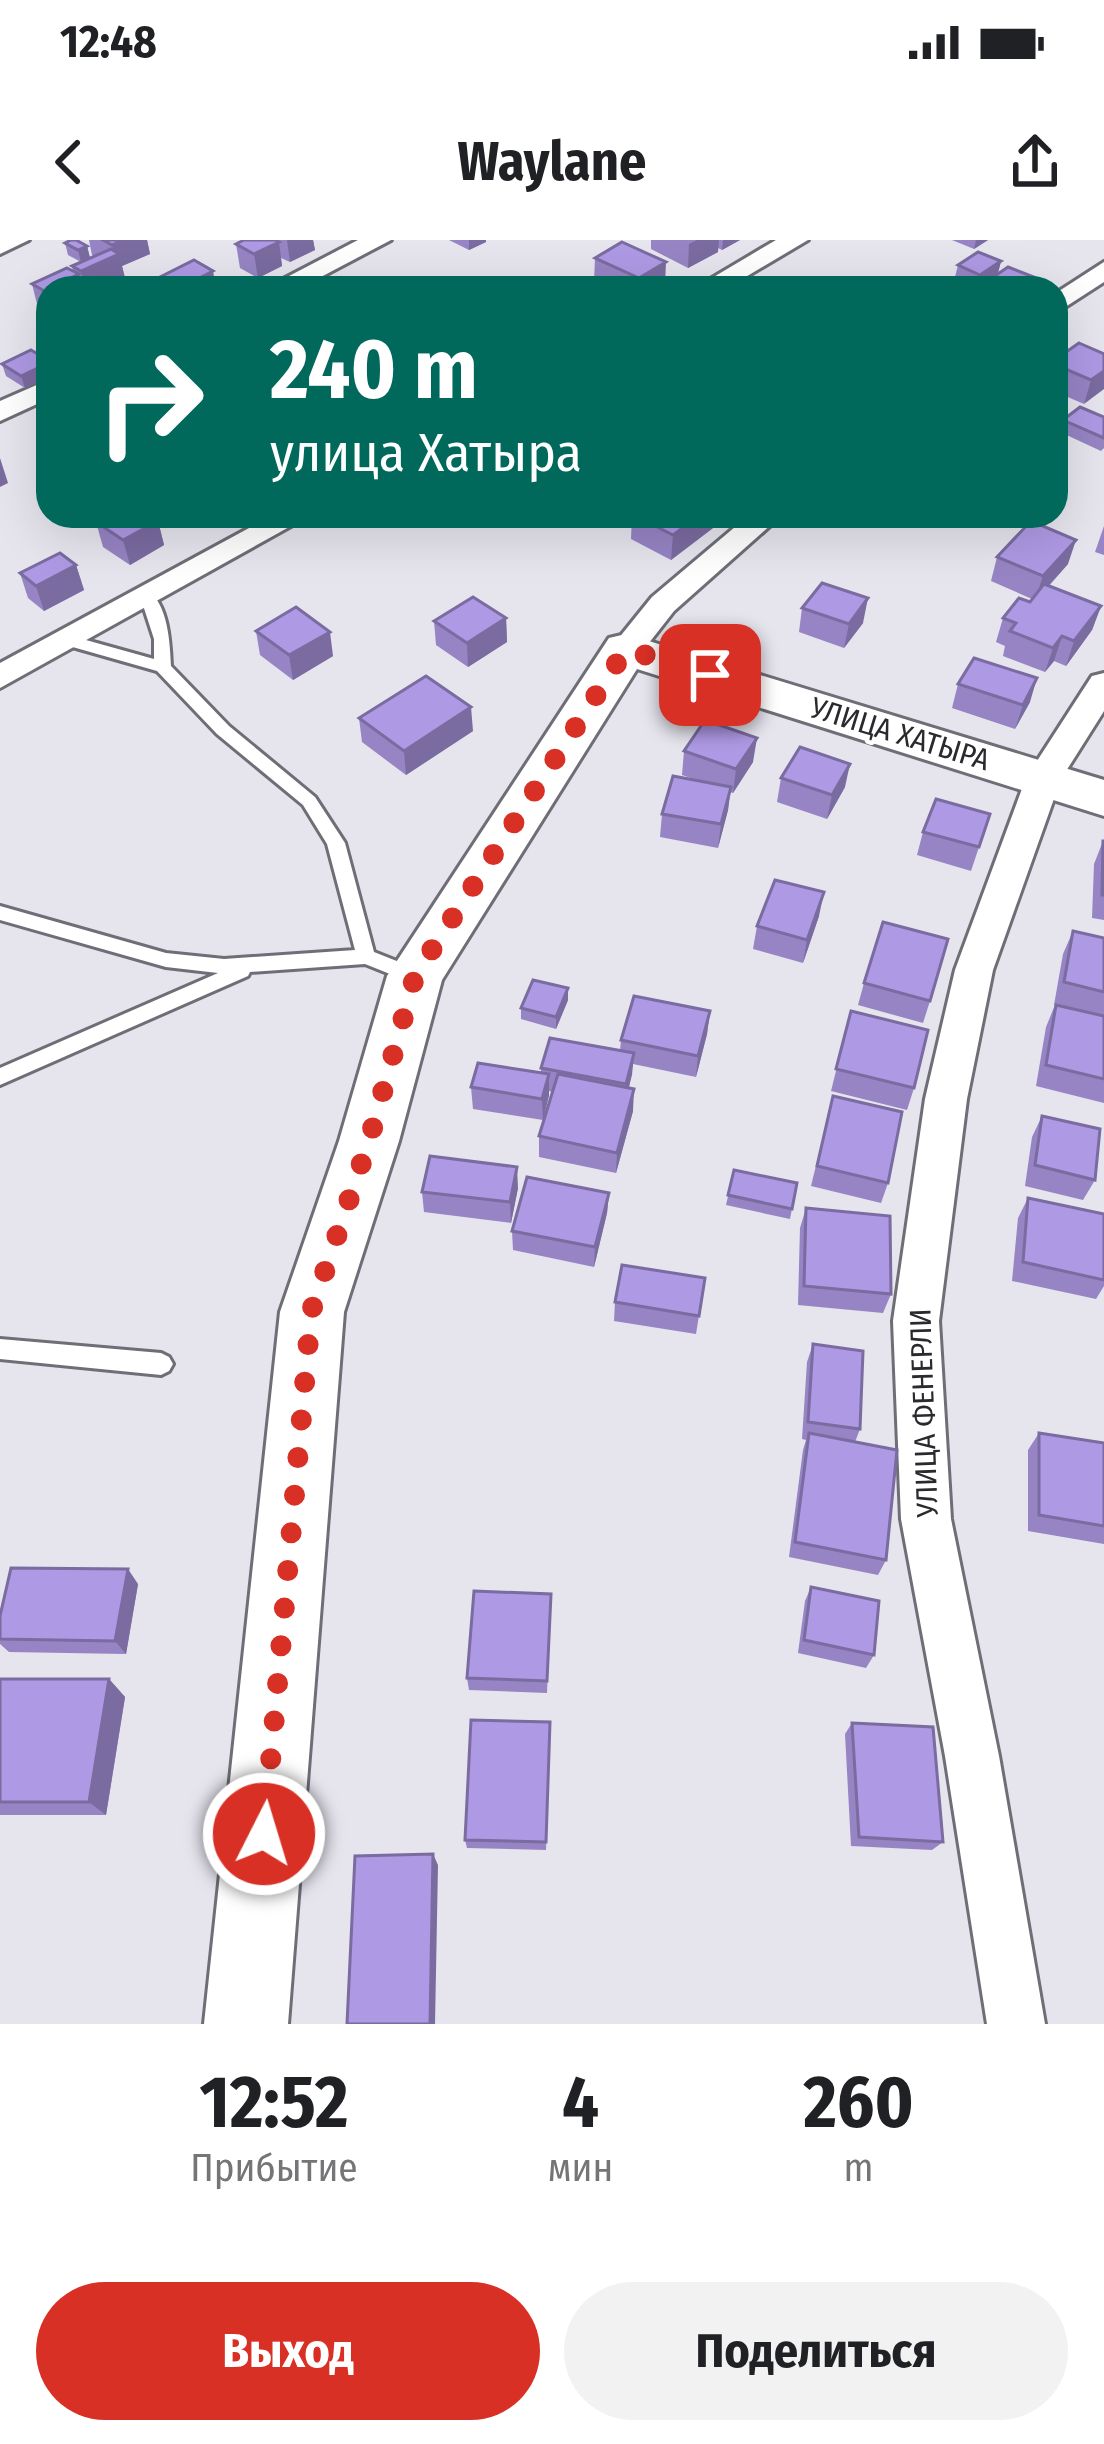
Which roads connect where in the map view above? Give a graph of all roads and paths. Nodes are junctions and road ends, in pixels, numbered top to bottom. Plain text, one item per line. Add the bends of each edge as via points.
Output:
1 (16, 240) edge
2 (377, 240) edge
3 (795, 240) edge
4 (0, 246) edge
5 (1104, 270) edge
6 (304, 276) edge
7 (730, 276) edge
8 (1068, 296) edge
9 (36, 394) edge
10 (0, 412) edge
11 (272, 528) edge
12 (752, 528) edge
13 (148, 596) junction
14 (68, 640) junction
15 (626, 649) junction
16 (9, 661) edge
17 (163, 667) junction
18 (1104, 684) edge
19 (1044, 778) junction
20 (1104, 798) edge
21 (0, 913) edge
22 (259, 963) junction
23 (390, 966) junction
24 (0, 1077) edge
25 (0, 1349) edge
26 (161, 1364) dead end
27 (246, 2024) edge
28 (1016, 2024) edge

1 - 4 street
2 - 6 street
3 - 7 street
5 - 8 street
9 - 10 street
11 - 13 street
12 - 15 street via 662,604
13 - 14 street
13 - 17 lane
14 - 16 street
14 - 17 lane
15 - 19 street, УЛИЦА ХАТЫРА
15 - 23 street
17 - 23 lane via 223,730 310,801
18 - 19 street, УЛИЦА ФЕНЕРЛИ
19 - 20 street, УЛИЦА ХАТЫРА
19 - 28 street, УЛИЦА ФЕНЕРЛИ via 974,970 946,1100 916,1322 926,1519
21 - 22 lane via 166,960
22 - 23 lane
22 - 24 lane
23 - 27 street via 369,1141 311,1312
25 - 26 lane

